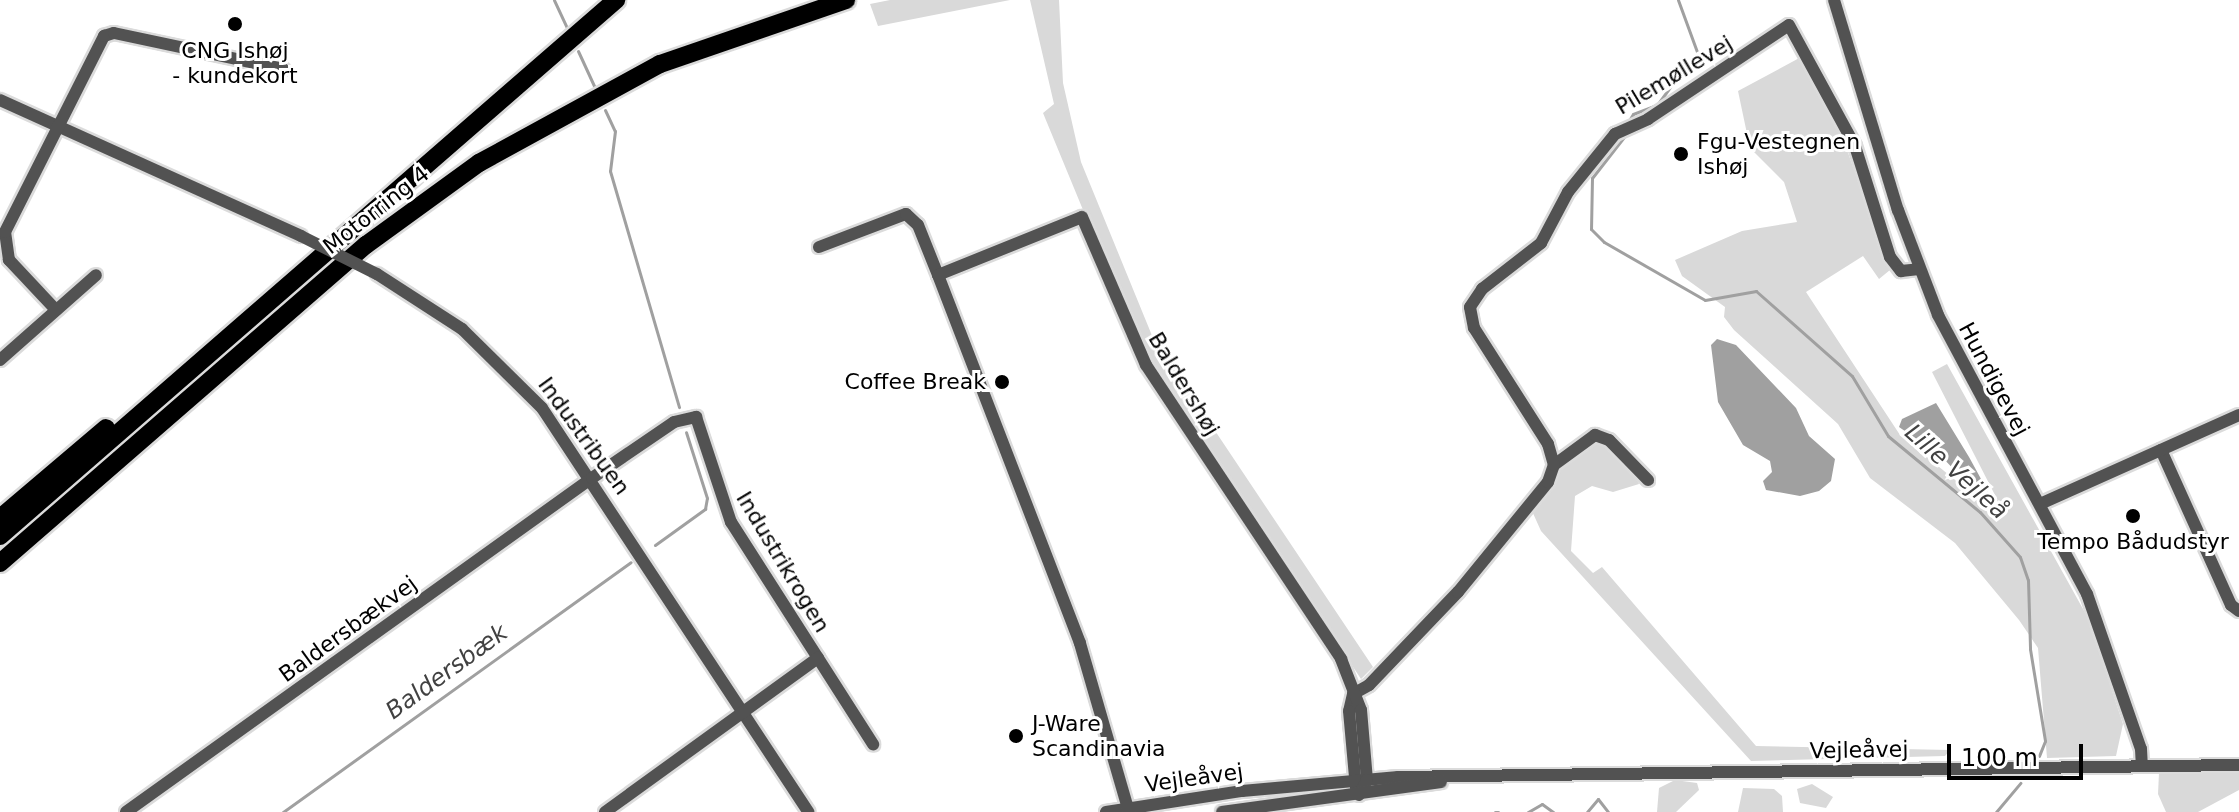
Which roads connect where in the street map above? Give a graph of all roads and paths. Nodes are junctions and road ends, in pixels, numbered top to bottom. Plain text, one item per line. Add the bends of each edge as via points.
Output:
1 (616, 0) edge
2 (846, 0) edge
3 (1834, 0) edge
4 (283, 69) dead end
5 (0, 100) edge
6 (59, 125) junction
7 (819, 247) dead end
8 (1919, 269) junction
9 (96, 275) dead end
10 (938, 275) junction
11 (56, 310) junction
12 (0, 360) edge
13 (158, 400) junction
14 (2239, 415) edge
15 (2161, 450) junction
16 (1554, 465) junction
17 (592, 478) junction
18 (1648, 480) dead end
19 (69, 501) junction
20 (2040, 504) junction
21 (0, 518) edge
22 (0, 536) edge
23 (0, 563) edge
24 (0, 579) edge
25 (2239, 611) edge
26 (818, 658) junction
27 (1353, 694) junction
28 (743, 713) junction
29 (873, 744) dead end
30 (2239, 765) edge
31 (2142, 766) junction
32 (1480, 775) junction
33 (1367, 780) junction
34 (1353, 781) junction
35 (1359, 795) junction
36 (1128, 810) edge
37 (126, 812) edge
38 (605, 812) edge
39 (808, 812) edge
40 (1106, 812) edge
41 (1222, 812) edge

1 - 13 highway, Motorring 4
2 - 19 highway, Motorring 4 via 660,64 479,163 366,245
3 - 8 street, Hundigevej
4 - 6 street via 109,33 100,41
5 - 6 street, Industribuen
6 - 11 street via 5,232 4,245 9,260
6 - 17 street, Industribuen, bridge via 377,274 462,329 542,408
7 - 10 street via 906,214 918,225
8 - 16 street, Pilemøllevej via 1901,271 1890,257 1855,146 1789,25 1615,134 1568,192 1541,243 1482,289 1470,307 1474,328 1548,444
8 - 20 street, Hundigevej via 1938,315
9 - 11 street
10 - 27 street, Baldershøj via 1082,217 1146,365 1341,659
10 - 36 street via 1039,526 1080,643
11 - 12 street
13 - 21 highway via 116,419
13 - 22 highway, Motorring 4
14 - 15 street
15 - 20 street
15 - 25 street via 2231,605
16 - 18 street via 1595,435 1609,440
16 - 27 street via 1548,482 1458,592 1369,685
17 - 26 street, Industrikrogen via 674,422 696,417 731,522
17 - 28 street, Industribuen
17 - 37 street, Baldersbækvej
19 - 23 highway, Motorring 4
19 - 24 highway via 64,517
20 - 31 street, Hundigevej via 2087,594 2141,749
26 - 28 street, Industrikrogen
26 - 29 street, Industrikrogen
27 - 33 street, Baldershøj via 1361,710
27 - 34 street, Baldershøj
28 - 38 street, Industrikrogen
28 - 39 street, Industribuen
30 - 31 street, Vejleåvej
31 - 32 street, Vejleåvej
32 - 33 street, Vejleåvej
32 - 35 street, Vejleåvej
33 - 34 street, Vejleåvej
33 - 35 street
34 - 35 street, Baldershøj
34 - 36 street, Vejleåvej
35 - 41 street, Vejleåvej
36 - 40 street, Vejleåvej

